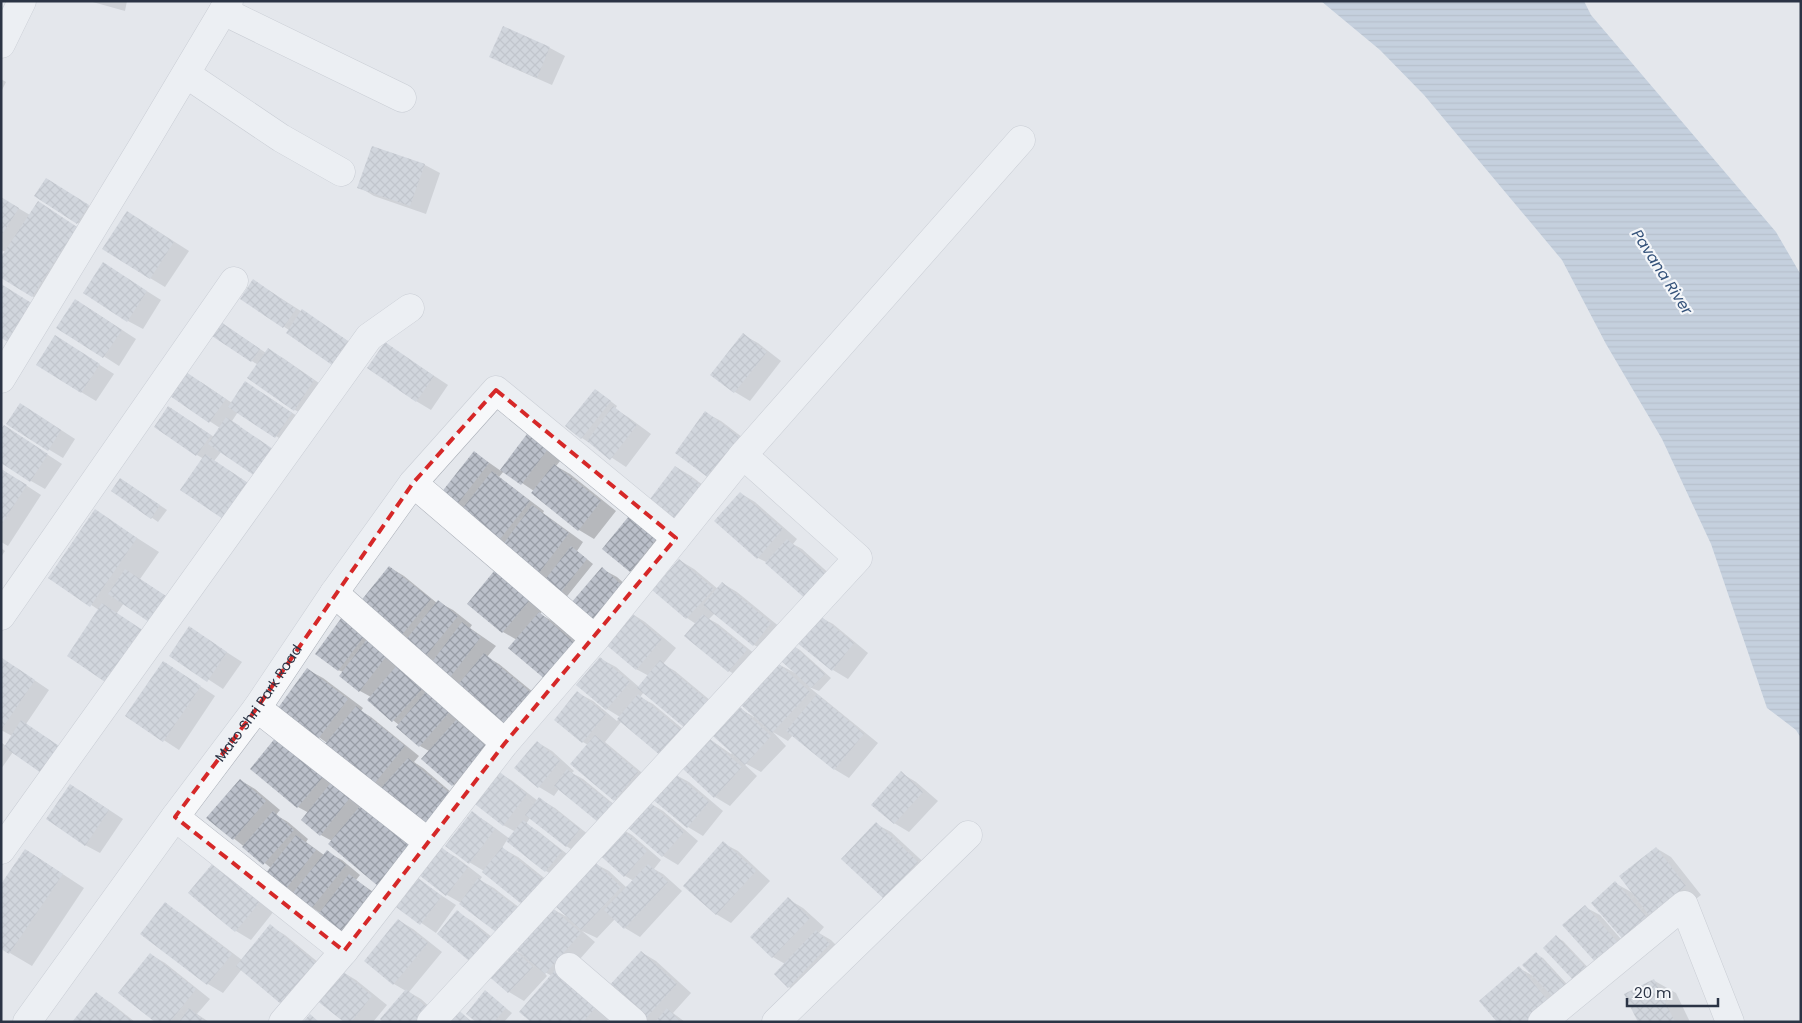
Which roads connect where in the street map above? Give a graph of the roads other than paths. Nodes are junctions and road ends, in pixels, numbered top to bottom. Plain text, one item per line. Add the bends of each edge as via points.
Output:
1 (22, 1) edge
2 (226, 6) edge
3 (1, 44) edge
4 (186, 74) junction
5 (402, 98) dead end
6 (1021, 140) dead end
7 (341, 172) dead end
8 (234, 281) dead end
9 (410, 308) dead end
10 (1, 379) edge
11 (743, 455) junction
12 (414, 483) junction
13 (676, 538) junction
14 (334, 593) junction
15 (1, 616) edge
16 (595, 639) junction
17 (256, 708) junction
18 (505, 743) junction
19 (174, 818) junction
20 (968, 835) dead end
21 (428, 842) junction
22 (1, 850) edge
23 (344, 951) junction
24 (569, 967) dead end
25 (26, 1022) edge
26 (283, 1022) edge
27 (431, 1022) edge
28 (633, 1022) edge
29 (776, 1022) edge
30 (1542, 1022) edge
31 (1730, 1022) edge

1 - 3 street
2 - 4 street
2 - 5 street
4 - 7 street via 281,138
4 - 10 street
6 - 11 street
8 - 15 street
9 - 22 street via 369,337
11 - 13 street
11 - 27 street via 858,558
12 - 13 street, Mato Shri Park Road via 496,390
12 - 14 street, Mato Shri Park Road
12 - 16 street
13 - 16 street
14 - 17 street, Mato Shri Park Road
14 - 18 street
16 - 18 street
17 - 19 street, Mato Shri Park Road
17 - 21 street
18 - 21 street
19 - 23 street
19 - 25 street, Mato Shri Park Road
20 - 29 street
21 - 23 street
23 - 26 street
24 - 28 street
30 - 31 street via 1684,905

